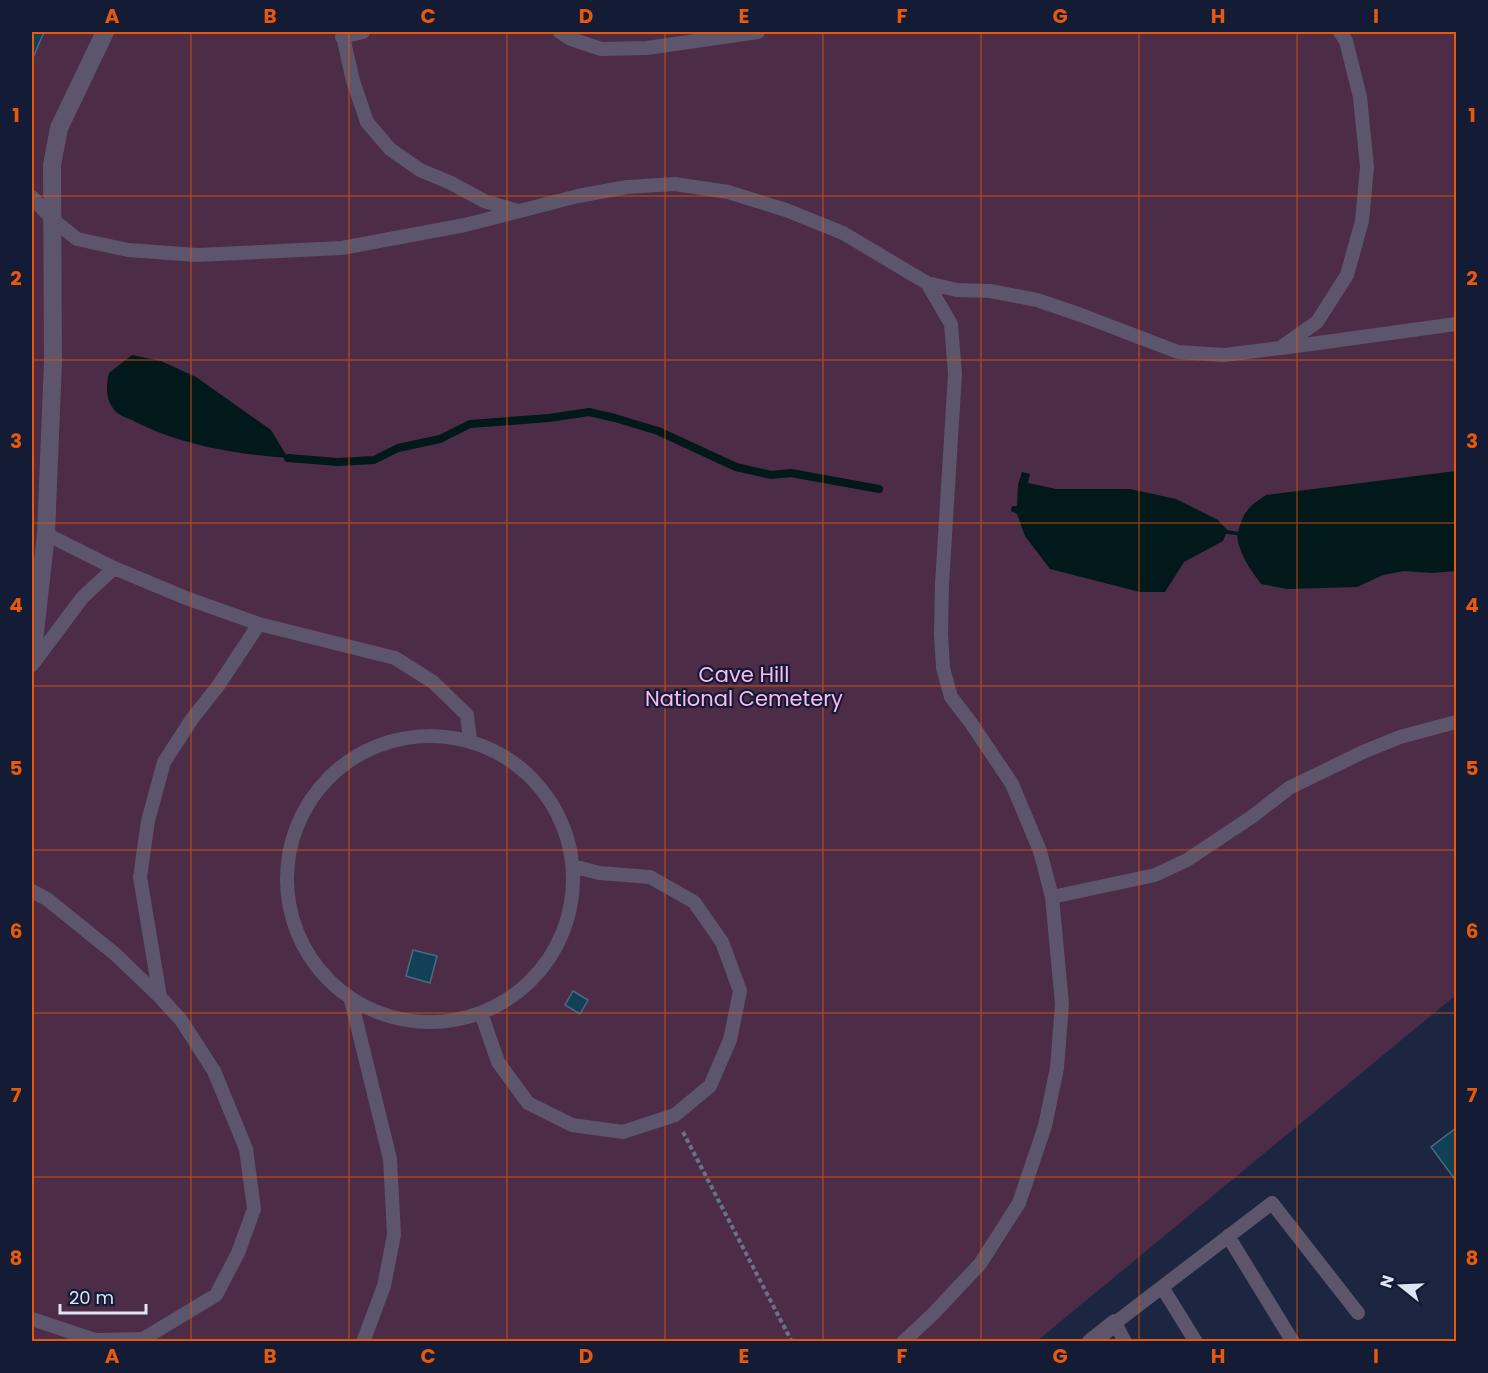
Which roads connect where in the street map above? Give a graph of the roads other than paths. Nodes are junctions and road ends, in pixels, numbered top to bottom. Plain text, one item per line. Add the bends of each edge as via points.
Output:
1 (105, 32) edge
2 (363, 32) edge
3 (560, 32) edge
4 (758, 32) edge
5 (342, 34) edge
6 (1346, 34) edge
7 (32, 197) edge
8 (520, 211) junction
9 (52, 219) junction
10 (927, 283) junction
11 (1456, 324) edge
12 (1280, 348) junction
13 (46, 534) junction
14 (114, 568) junction
15 (259, 624) junction
16 (32, 659) edge
17 (32, 666) edge
18 (1456, 722) edge
19 (470, 740) junction
20 (573, 866) junction
21 (32, 891) edge
22 (1052, 897) junction
23 (160, 997) junction
24 (351, 1000) junction
25 (481, 1013) junction
26 (1228, 1236) junction
27 (1162, 1287) junction
28 (1359, 1313) dead end
29 (32, 1319) edge
30 (1115, 1323) junction
31 (363, 1341) edge
32 (903, 1341) edge
33 (1091, 1341) edge
34 (1125, 1341) edge
35 (1196, 1341) edge
36 (1293, 1341) edge

1 - 9 street via 60,128 52,165
2 - 5 lane
3 - 4 lane via 601,50 647,48
5 - 8 lane via 352,81 367,122 390,148 420,170 484,201
6 - 12 lane via 1360,97 1367,166 1362,221 1347,275 1317,322
7 - 9 lane
8 - 9 lane via 342,248 197,255 128,250 77,239
8 - 10 lane via 627,187 675,184 728,192 843,233
9 - 13 street via 53,361
10 - 12 lane via 1036,300 1178,352 1224,355
10 - 22 lane via 951,324 955,374 942,584 943,668 951,697 1012,784 1041,852
11 - 12 lane
13 - 14 lane
13 - 16 street
14 - 15 lane
14 - 17 lane via 82,598
15 - 19 lane via 394,658 433,682 467,715
15 - 23 lane via 164,762 148,822 140,877
18 - 22 lane via 1372,748 1289,788 1186,860 1155,875
19 - 20 lane via 509,758 541,787 562,824
19 - 24 lane via 425,735 380,744 341,766 310,799 291,841 286,886 295,930 318,970
20 - 25 lane via 569,912 551,955 521,990
20 - 25 lane via 599,873 650,877 694,902 722,942 740,991 730,1040 711,1086 675,1115 622,1132 572,1125 528,1103 498,1062
21 - 23 lane via 115,954
22 - 32 lane via 1062,1004 1057,1068 1041,1137 1019,1203 980,1264
23 - 29 lane via 182,1020 214,1071 246,1149 254,1209 238,1253 216,1295 143,1340 95,1340
24 - 25 lane via 392,1018 437,1023
24 - 31 lane via 390,1159 394,1235 384,1286
26 - 27 lane
26 - 28 lane via 1272,1203
26 - 36 lane
27 - 30 lane
27 - 35 lane
30 - 33 street
30 - 34 lane

